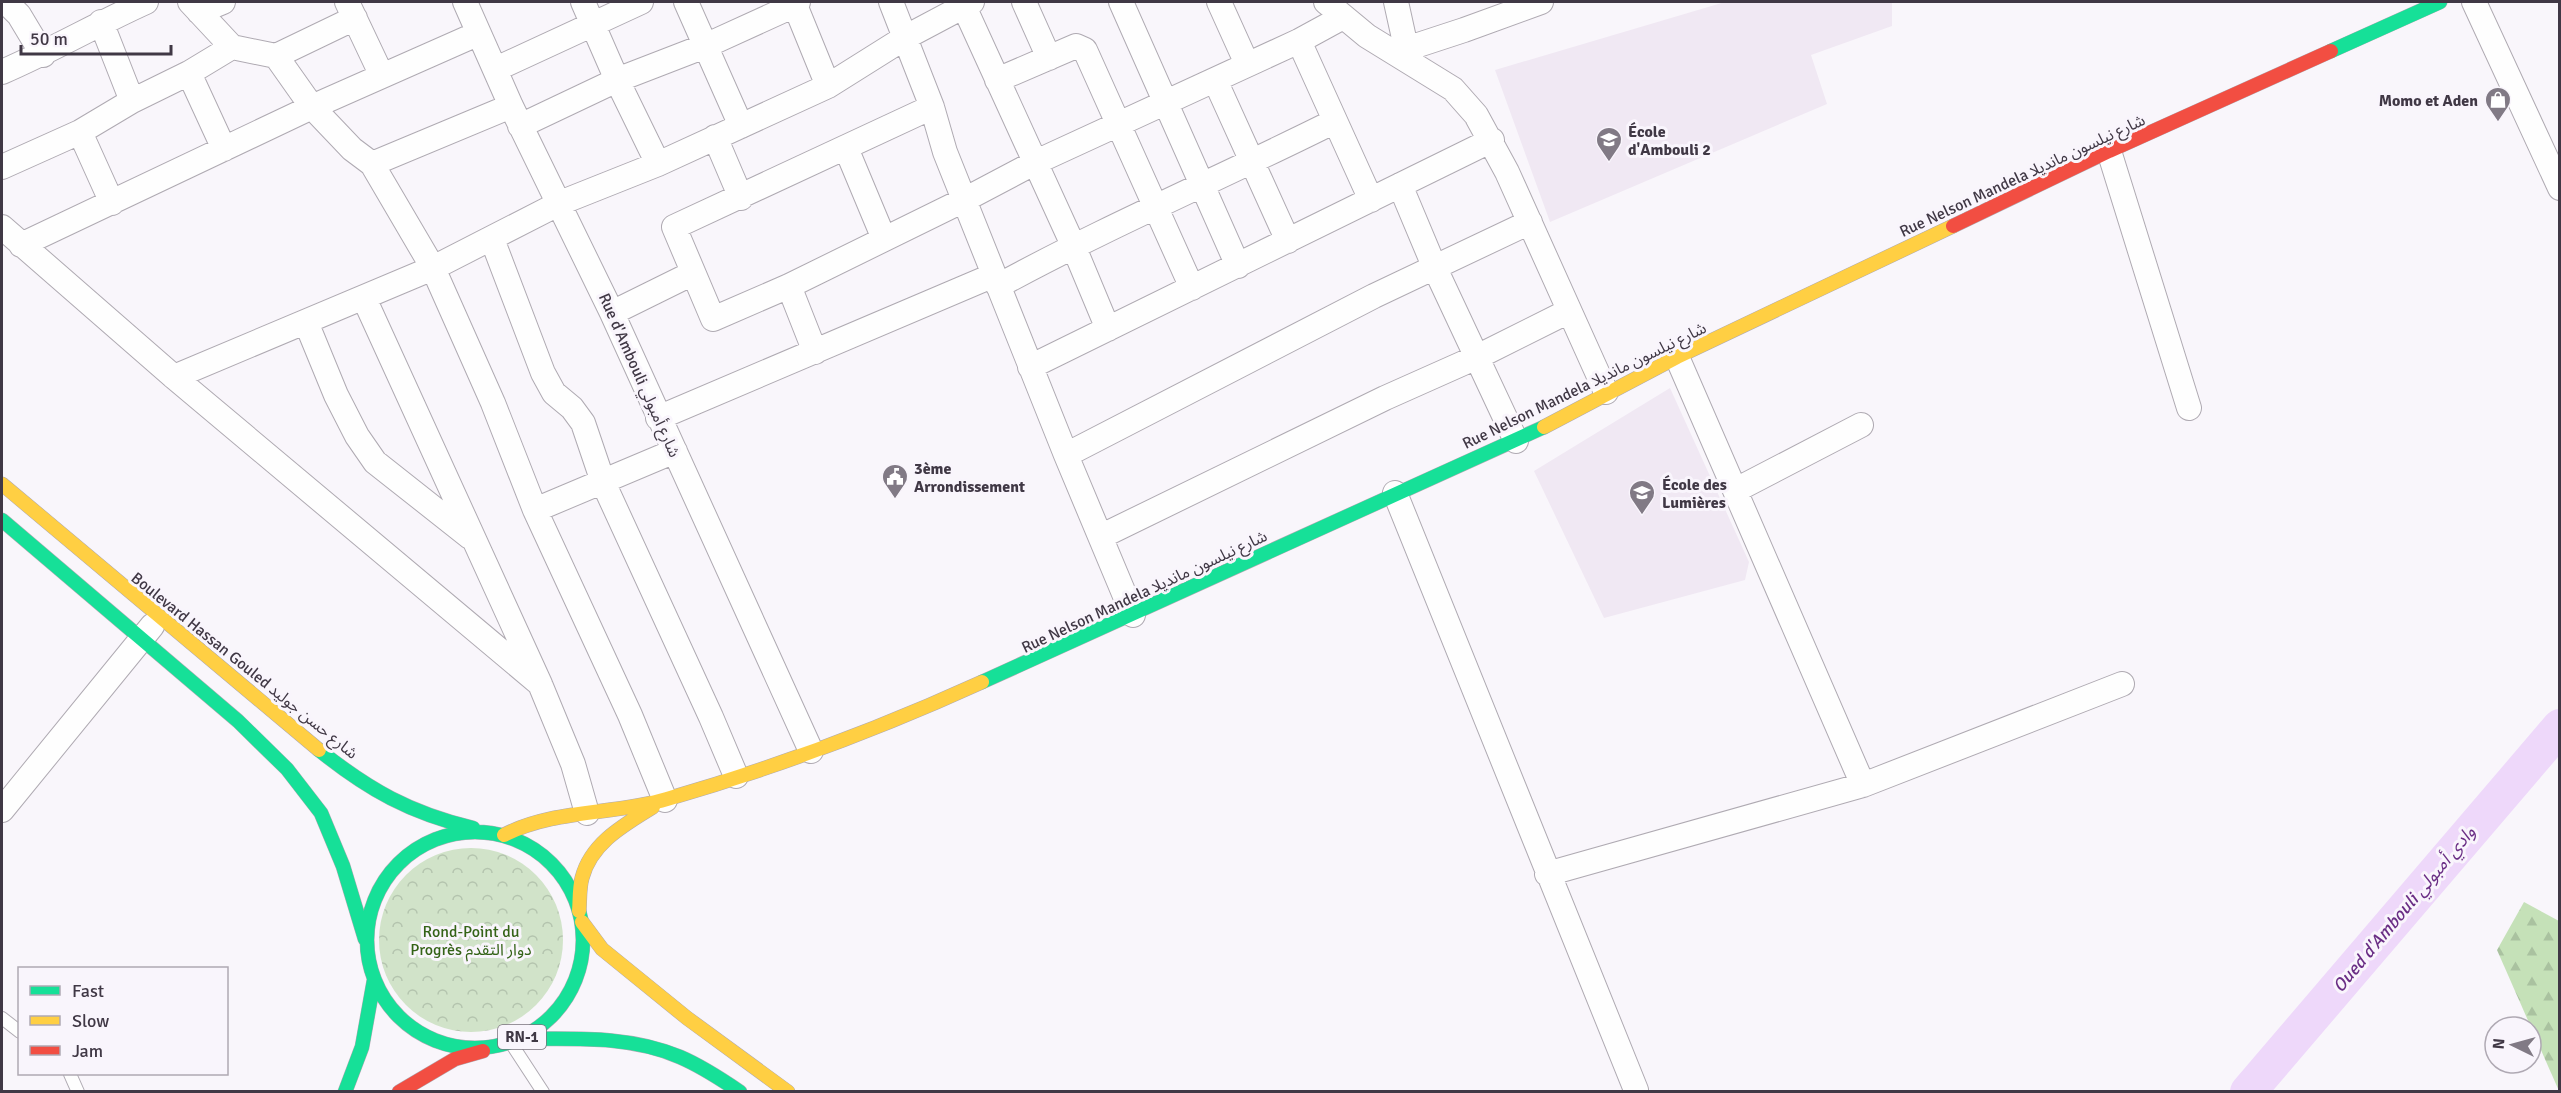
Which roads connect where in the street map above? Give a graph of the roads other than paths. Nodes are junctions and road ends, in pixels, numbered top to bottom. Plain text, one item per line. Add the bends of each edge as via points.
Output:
1 (6, 2) edge
2 (146, 2) edge
3 (223, 2) edge
4 (465, 2) edge
5 (583, 2) edge
6 (641, 2) edge
7 (686, 2) edge
8 (891, 2) edge
9 (1024, 2) edge
10 (1121, 2) edge
11 (1219, 2) edge
12 (1396, 2) edge
13 (1541, 2) edge
14 (2440, 2) edge
15 (2474, 2) edge
16 (796, 3) edge
17 (966, 3) edge
18 (1512, 6) edge
19 (195, 7) edge
20 (1334, 9) edge
21 (351, 10) edge
22 (101, 22) junction
23 (593, 24) junction
24 (477, 34) junction
25 (906, 38) junction
26 (1299, 41) junction
27 (705, 46) junction
28 (232, 47) junction
29 (43, 55) junction
30 (1407, 55) junction
31 (276, 56) junction
32 (1049, 58) junction
33 (1247, 64) junction
34 (496, 69) junction
35 (2, 72) edge
36 (189, 72) junction
37 (382, 76) junction
38 (617, 80) junction
39 (997, 80) junction
40 (1215, 80) junction
41 (828, 86) junction
42 (132, 100) junction
43 (1167, 103) junction
44 (312, 107) junction
45 (932, 107) junction
46 (515, 116) junction
47 (1335, 122) junction
48 (1119, 125) junction
49 (741, 126) junction
50 (80, 132) junction
51 (715, 137) junction
52 (1492, 140) junction
53 (846, 148) junction
54 (224, 149) junction
55 (2109, 151) junction
56 (1253, 162) junction
57 (1034, 163) junction
58 (372, 164) junction
59 (658, 164) junction
60 (2, 167) edge
61 (1400, 185) junction
62 (1202, 187) junction
63 (2559, 188) edge
64 (741, 198) junction
65 (964, 200) junction
66 (1371, 200) junction
67 (111, 203) junction
68 (560, 203) junction
69 (1156, 208) junction
70 (1530, 222) junction
71 (2, 227) edge
72 (492, 239) junction
73 (885, 239) junction
74 (1287, 241) junction
75 (21, 245) junction
76 (1073, 245) junction
77 (1238, 266) junction
78 (1434, 266) junction
79 (433, 268) junction
80 (693, 273) junction
81 (996, 280) junction
82 (789, 286) junction
83 (1192, 288) junction
84 (364, 298) junction
85 (1569, 311) junction
86 (612, 312) junction
87 (306, 322) junction
88 (1108, 329) junction
89 (815, 352) junction
90 (1477, 357) junction
91 (1677, 357) junction
92 (1030, 367) junction
93 (174, 377) junction
94 (1606, 392) junction
95 (2189, 408) dead end
96 (658, 418) junction
97 (1861, 425) dead end
98 (1516, 441) junction
99 (675, 451) junction
100 (1066, 455) junction
101 (603, 482) junction
102 (2, 484) edge
103 (1736, 490) junction
104 (1395, 493) junction
105 (535, 510) junction
106 (2, 520) edge
107 (1102, 536) junction
108 (475, 540) junction
109 (1133, 615) junction
110 (159, 618) junction
111 (140, 639) junction
112 (540, 684) junction
113 (2122, 684) dead end
114 (810, 751) junction
115 (736, 776) junction
116 (1863, 784) junction
117 (665, 800) junction
118 (2, 810) edge
119 (587, 813) junction
120 (490, 831) junction
121 (504, 835) junction
122 (1547, 874) junction
123 (581, 916) junction
124 (367, 946) junction
125 (374, 980) junction
126 (2, 1018) edge
127 (18, 1030) edge
128 (510, 1042) junction
129 (70, 1075) edge
130 (1636, 1090) edge
131 (78, 1092) edge
132 (345, 1092) edge
133 (399, 1092) edge
134 (543, 1092) edge
135 (740, 1092) edge
136 (788, 1092) edge

1 - 29 street via 19,15
2 - 22 street
3 - 19 street
4 - 24 street, Rue d'Ambouli شارع أمبولي
5 - 23 street
6 - 23 street
7 - 27 street
8 - 25 street
9 - 32 street
10 - 43 street
11 - 33 street
12 - 30 street
13 - 18 street
14 - 55 main road, Rue Nelson Mandela شارع نيلسون مانديلا
15 - 63 street
16 - 27 street
16 - 41 street
17 - 25 street
17 - 39 street
18 - 30 street
19 - 28 street
20 - 26 street
20 - 30 street via 1367,36
21 - 31 street
21 - 37 street
22 - 29 street
22 - 42 street
23 - 34 street
23 - 38 street
24 - 34 street, Rue d'Ambouli شارع أمبولي
24 - 37 street
25 - 41 street
25 - 45 street
26 - 33 street
26 - 47 street
27 - 38 street
27 - 49 street
28 - 31 street
28 - 36 street
29 - 35 street
30 - 52 street via 1453,89
31 - 44 street
32 - 39 street
32 - 48 street via 1076,46 1085,50
33 - 40 street
34 - 46 street, Rue d'Ambouli شارع أمبولي
36 - 42 street
36 - 54 street
37 - 44 street
38 - 46 street
38 - 59 street
39 - 57 street
40 - 43 street
40 - 56 street
41 - 49 street
42 - 50 street
43 - 48 street
43 - 62 street
44 - 54 street
44 - 58 street
45 - 53 street
45 - 65 street
46 - 58 street
46 - 68 street, Rue d'Ambouli شارع أمبولي
47 - 56 street
47 - 66 street
48 - 57 street
48 - 69 street
49 - 51 street
50 - 60 street
50 - 67 street
51 - 59 street
51 - 64 street
52 - 61 street
52 - 70 street
53 - 64 street
53 - 73 street
54 - 67 street
55 - 91 main road, Rue Nelson Mandela شارع نيلسون مانديلا
55 - 95 street
56 - 62 street
56 - 74 street
57 - 65 street
57 - 76 street
58 - 79 street
59 - 68 street
61 - 66 street
61 - 78 street
62 - 69 street
62 - 77 street
64 - 80 street via 674,227
65 - 73 street
65 - 81 street
66 - 74 street
67 - 75 street
68 - 72 street
68 - 86 street, Rue d'Ambouli شارع أمبولي
69 - 76 street
69 - 83 street
70 - 78 street
70 - 85 street
71 - 75 street
72 - 79 street
72 - 101 street via 543,373 554,393 583,423
73 - 82 street
74 - 77 street
75 - 93 street
76 - 81 street
76 - 88 street
77 - 83 street
78 - 90 street
78 - 100 street
79 - 84 street
79 - 105 street via 494,404
80 - 82 street via 713,319
80 - 86 street
81 - 89 street
81 - 92 street
82 - 89 street
83 - 88 street
84 - 87 street
84 - 108 street
85 - 90 street
85 - 94 street
86 - 96 street, Rue d'Ambouli شارع أمبولي
87 - 93 street
87 - 108 street via 357,436 375,462
88 - 92 street
89 - 96 street
90 - 98 street
90 - 107 street via 1384,398
91 - 94 main road, Rue Nelson Mandela شارع نيلسون مانديلا
91 - 103 street
92 - 100 street
93 - 112 street
94 - 98 main road, Rue Nelson Mandela شارع نيلسون مانديلا
96 - 99 street, Rue d'Ambouli شارع أمبولي
97 - 103 street
98 - 104 main road, Rue Nelson Mandela شارع نيلسون مانديلا
99 - 101 street
99 - 114 street, Rue d'Ambouli شارع أمبولي
100 - 107 street
101 - 105 street
101 - 115 street
102 - 110 main road, Boulevard Hassan Gouled شارع حسن جوليد / RN-1
103 - 116 street
104 - 109 main road, Rue Nelson Mandela شارع نيلسون مانديلا
104 - 122 street
105 - 117 street
106 - 111 main road, RN-1
107 - 109 street
108 - 112 street
109 - 114 main road, Rue Nelson Mandela شارع نيلسون مانديلا via 952,696
110 - 111 street
110 - 120 main road, Boulevard Hassan Gouled شارع حسن جوليد / RN-1 via 364,782 408,808 439,820
111 - 118 street
111 - 124 main road, RN-1 via 238,721 287,769 321,813 343,866
112 - 119 street via 573,764
113 - 116 street
114 - 115 main road, Rue Nelson Mandela شارع نيلسون مانديلا
115 - 117 main road, Rue Nelson Mandela شارع نيلسون مانديلا
116 - 122 street
117 - 119 main road, Rue Nelson Mandela شارع نيلسون مانديلا
117 - 123 main road, Rue Nelson Mandela شارع نيلسون مانديلا via 605,839 594,853 582,878
119 - 121 main road, Rue Nelson Mandela شارع نيلسون مانديلا via 525,824
120 - 121 main road, RN-1
120 - 124 main road, RN-1 via 458,832 437,838 401,860 381,885 370,914
121 - 123 main road, RN-1 via 538,851 564,877
122 - 130 street
123 - 128 main road, RN-1 via 583,950 576,978 563,1003 550,1017
123 - 136 main road, RN-1 via 602,949
124 - 125 main road, RN-1
125 - 128 main road, RN-1 via 390,1007 413,1029 441,1043 471,1048
125 - 132 main road via 362,1047
126 - 127 lane
128 - 133 main road via 455,1059
128 - 134 lane
128 - 135 main road, RN-1 via 606,1040 641,1044 680,1057
129 - 131 lane

